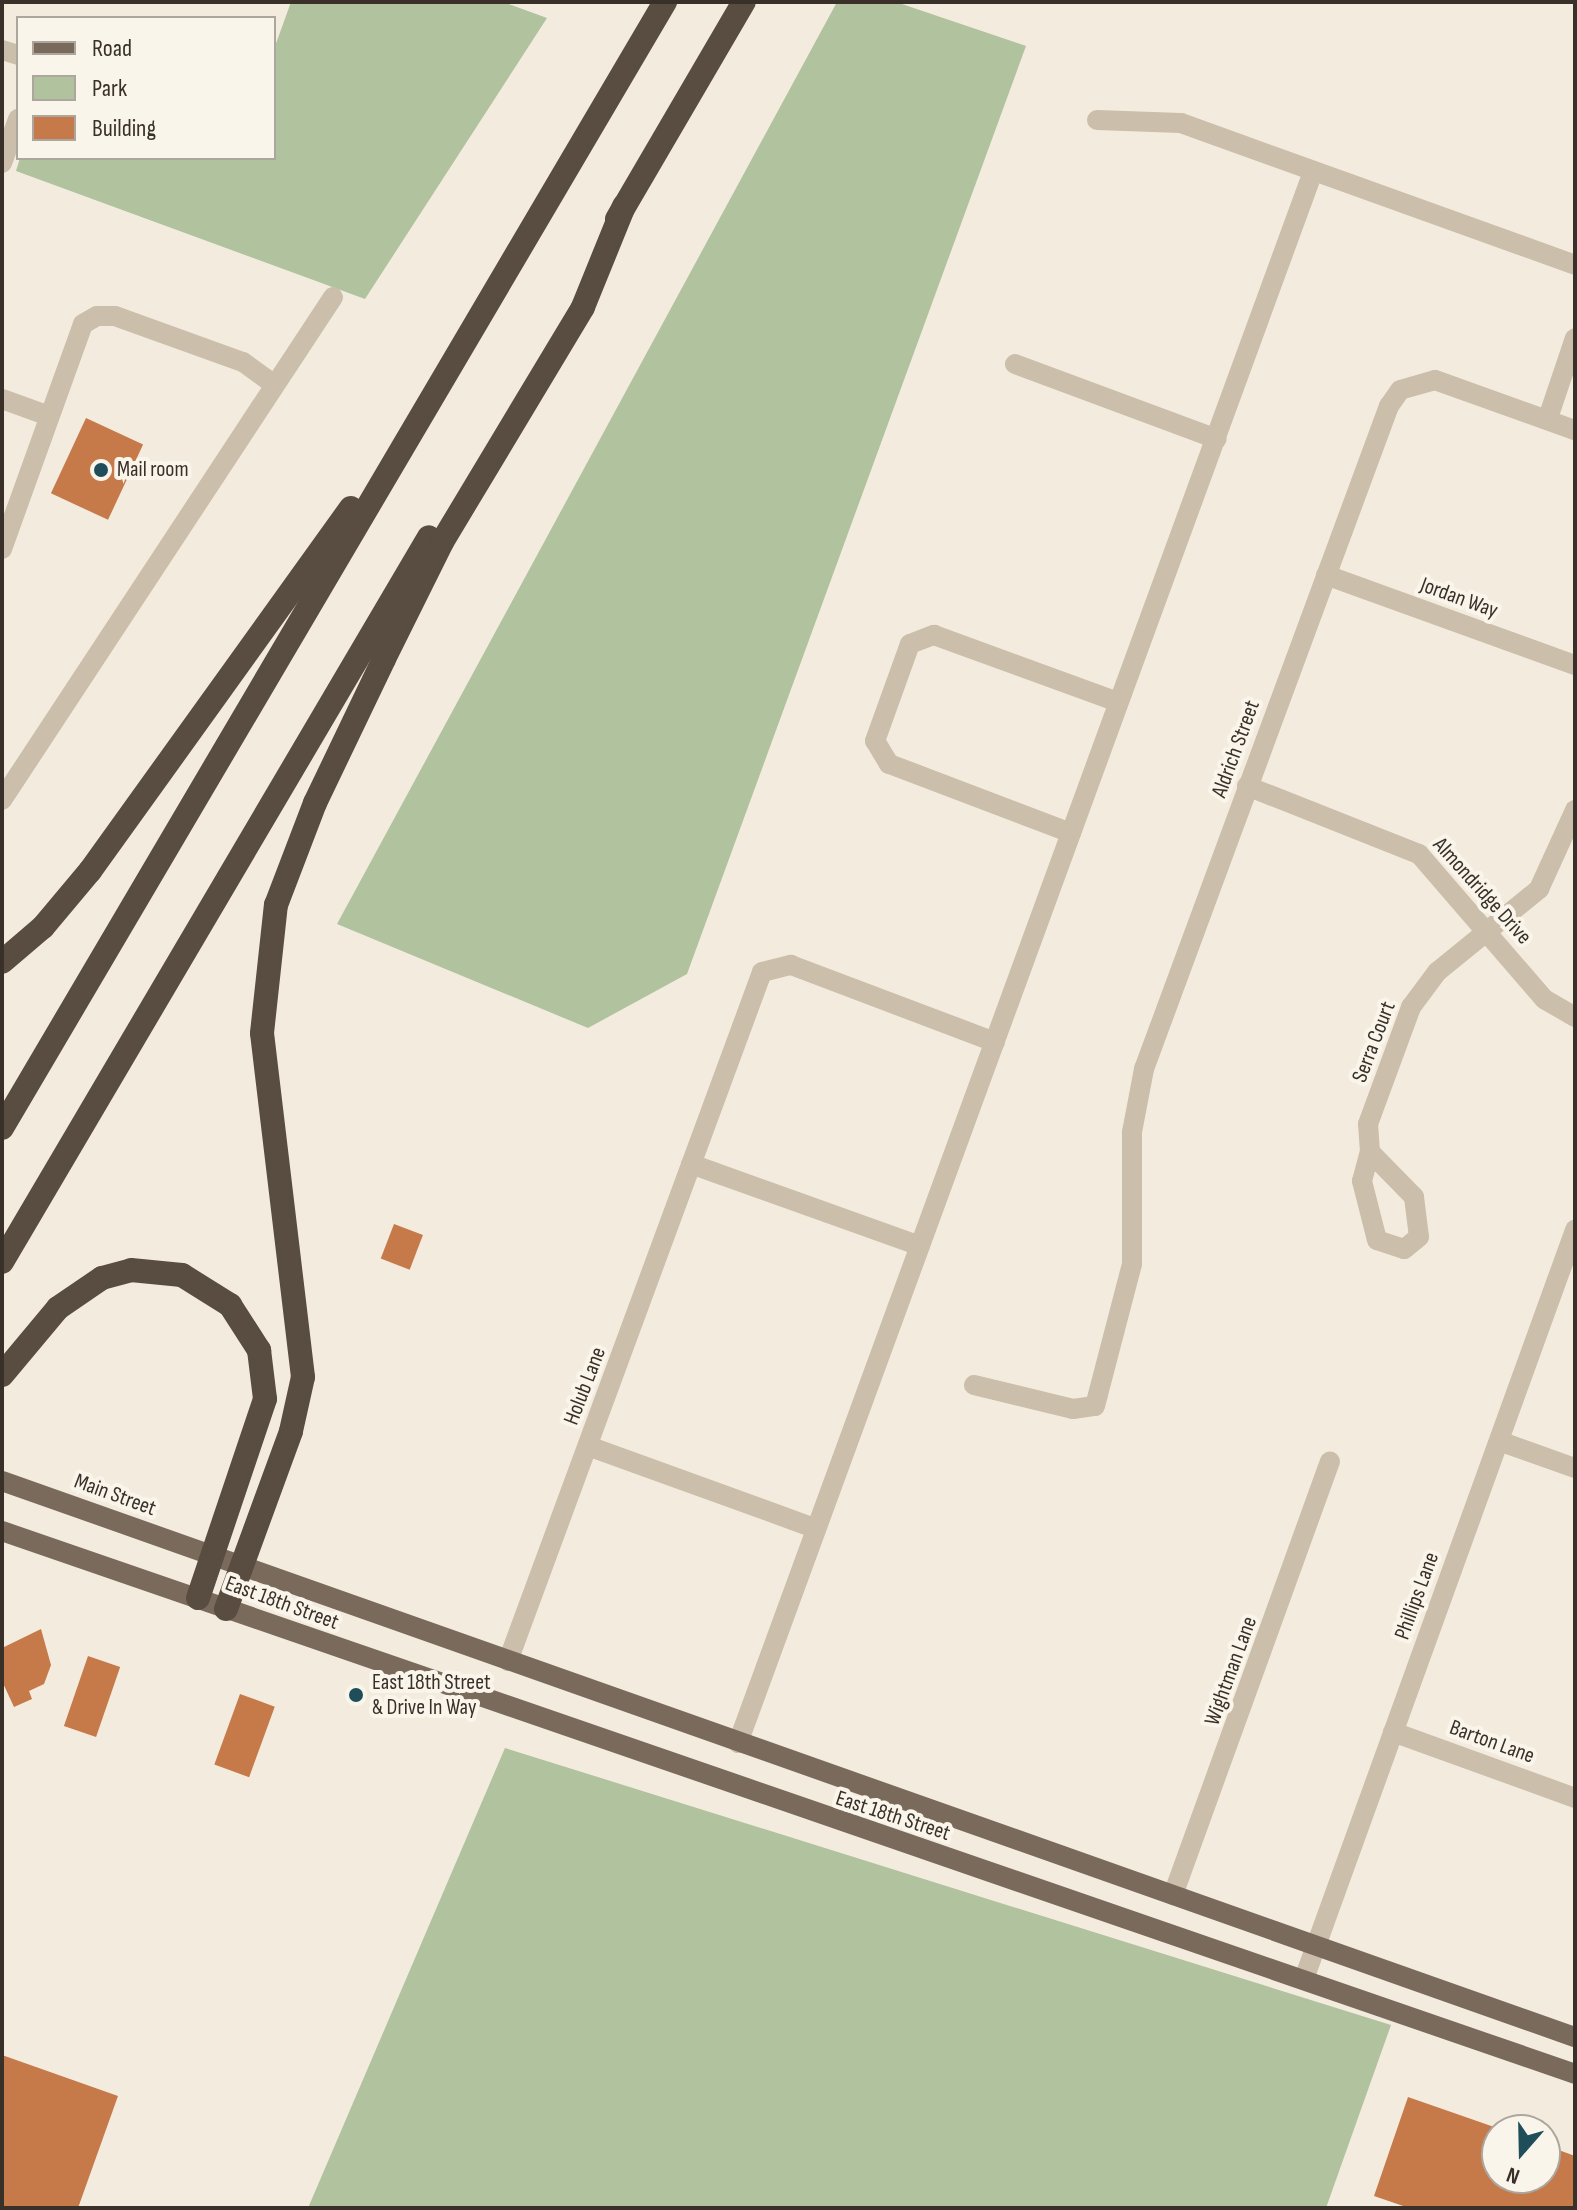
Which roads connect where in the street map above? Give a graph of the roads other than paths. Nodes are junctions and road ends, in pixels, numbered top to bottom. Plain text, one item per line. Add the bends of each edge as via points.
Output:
1 (665, 2) edge
2 (744, 2) edge
3 (1097, 120) dead end
4 (16, 124) edge
5 (2, 163) edge
6 (1313, 172) junction
7 (624, 206) junction
8 (1575, 265) edge
9 (333, 297) dead end
10 (1575, 338) edge
11 (1015, 364) dead end
12 (275, 385) junction
13 (434, 394) junction
14 (2, 399) edge
15 (49, 416) junction
16 (1548, 418) junction
17 (1575, 430) edge
18 (1217, 439) junction
19 (2, 549) edge
20 (1326, 575) junction
21 (1575, 665) edge
22 (1118, 702) junction
23 (1247, 786) junction
24 (2, 800) edge
25 (1575, 810) edge
26 (1071, 833) junction
27 (1489, 933) junction
28 (2, 962) edge
29 (1575, 1017) edge
30 (995, 1042) junction
31 (2, 1128) edge
32 (1370, 1152) dead end
33 (691, 1164) junction
34 (1575, 1230) edge
35 (920, 1246) junction
36 (2, 1262) edge
37 (2, 1375) edge
38 (974, 1385) dead end
39 (1499, 1441) junction
40 (588, 1446) junction
41 (1330, 1462) dead end
42 (1575, 1468) edge
43 (2, 1481) edge
44 (815, 1528) junction
45 (2, 1531) edge
46 (211, 1555) junction
47 (241, 1567) junction
48 (198, 1598) junction
49 (226, 1609) junction
50 (508, 1661) junction
51 (1393, 1732) junction
52 (738, 1743) junction
53 (1575, 1798) edge
54 (1173, 1895) junction
55 (1315, 1945) junction
56 (1304, 1979) junction
57 (1575, 2037) edge
58 (1575, 2074) edge

1 - 13 highway
2 - 7 highway
3 - 6 street via 1181,123
4 - 5 street
6 - 8 street
6 - 18 street
7 - 36 highway
7 - 47 highway via 583,307 442,542 372,682 276,905 262,1033 303,1377 291,1431
9 - 12 street
10 - 16 street
11 - 18 street
12 - 15 street via 243,362 115,316 97,316 83,324
12 - 24 street
13 - 28 highway via 90,871
13 - 31 highway
14 - 15 street
15 - 19 street
16 - 17 street
16 - 20 street, Aldrich Street via 1435,380 1400,390
18 - 22 street
20 - 21 street, Jordan Way
20 - 23 street, Aldrich Street
22 - 26 street
22 - 26 street via 934,635 910,644 875,741 889,764
23 - 27 street, Almondridge Drive via 1403,843
23 - 38 street, Aldrich Street via 1136,1098 1128,1286 1095,1406 1073,1409
25 - 27 street, Serra Court via 1551,873
26 - 30 street
27 - 29 street, Almondridge Drive via 1544,999
27 - 32 street, Serra Court via 1437,972 1411,1007 1368,1124
30 - 33 street, Holub Lane via 777,965 762,972
30 - 35 street
33 - 35 street
33 - 40 street, Holub Lane
34 - 39 street, Phillips Lane
35 - 44 street
37 - 46 highway via 58,1308 102,1278 131,1270 182,1275 230,1305 259,1350 265,1399
39 - 42 street
39 - 51 street, Phillips Lane
40 - 44 street
40 - 50 street, Holub Lane
41 - 54 street, Wightman Lane
43 - 46 main road, Main Street
44 - 52 street
45 - 48 main road
46 - 47 main road, East 18th Street
46 - 48 highway
47 - 49 highway
47 - 50 main road, East 18th Street
48 - 49 main road, East 18th Street
49 - 56 main road, East 18th Street
50 - 52 main road, East 18th Street
51 - 53 street, Barton Lane
51 - 55 street, Phillips Lane
52 - 54 main road, East 18th Street
54 - 55 main road, East 18th Street
55 - 56 street, Phillips Lane
55 - 57 main road, East 18th Street
56 - 58 main road, East 18th Street

